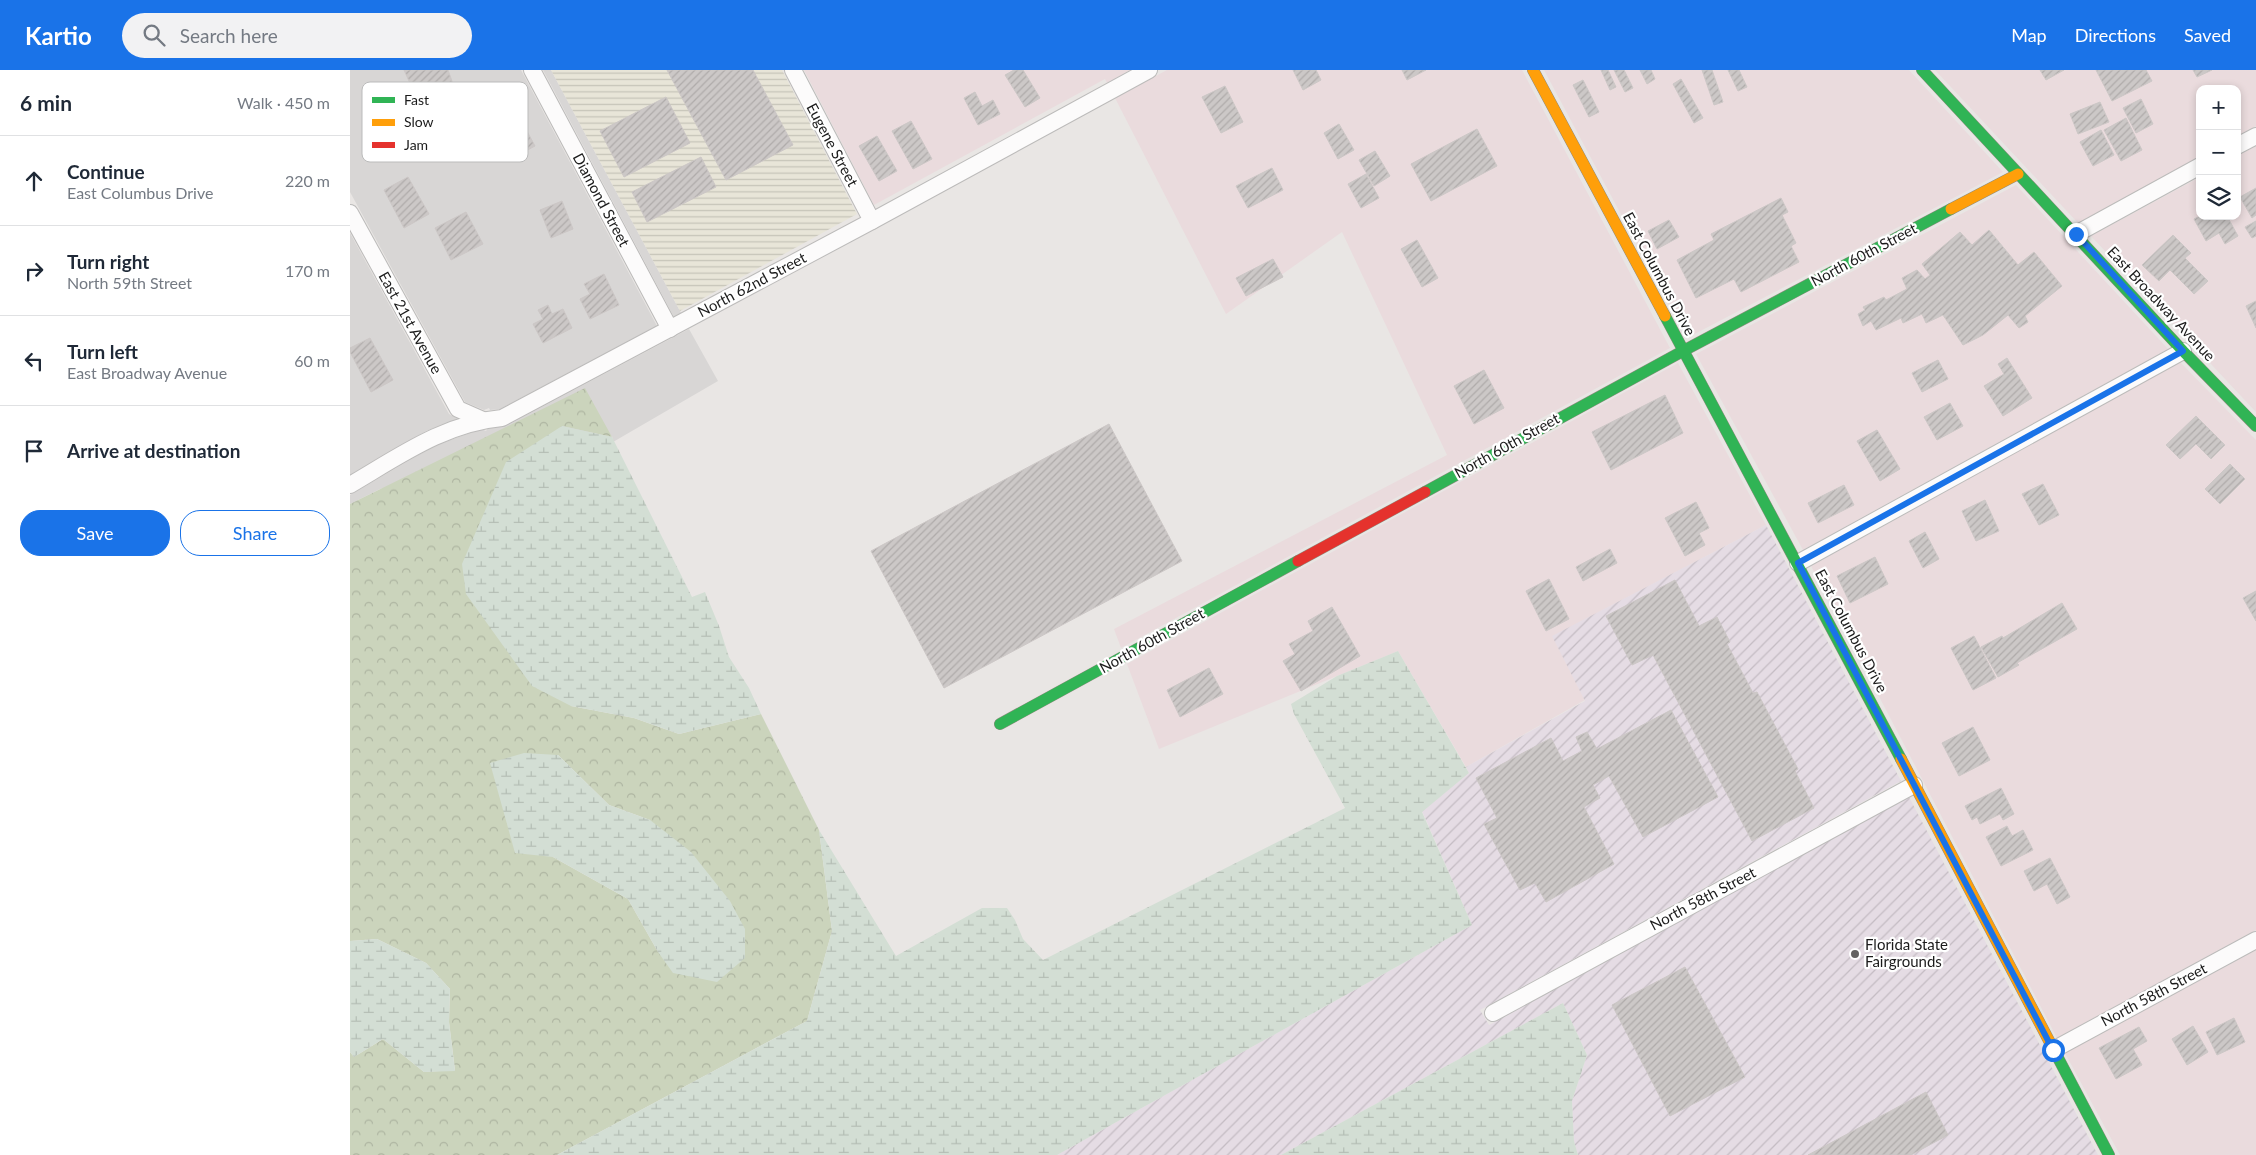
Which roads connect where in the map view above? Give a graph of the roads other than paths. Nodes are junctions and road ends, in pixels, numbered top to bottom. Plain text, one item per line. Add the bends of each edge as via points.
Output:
1 (532, 70) edge
2 (793, 70) edge
3 (1148, 70) edge
4 (1533, 70) edge
5 (1922, 70) edge
6 (2256, 136) edge
7 (2241, 144) edge
8 (2196, 168) edge
9 (2018, 174) junction
10 (350, 213) edge
11 (872, 221) junction
12 (2076, 234) junction
13 (670, 329) junction
14 (1683, 351) junction
15 (2183, 351) junction
16 (483, 420) junction
17 (2256, 426) edge
18 (350, 485) edge
19 (1798, 563) junction
20 (1000, 724) dead end
21 (1914, 785) junction
22 (2256, 940) edge
23 (1493, 1013) dead end
24 (2053, 1050) junction
25 (2109, 1155) edge

1 - 13 street, Diamond Street
2 - 11 street, Eugene Street
3 - 11 street, North 62nd Street
4 - 14 street, East Columbus Drive
5 - 9 street, East Broadway Avenue
6 - 7 street
8 - 12 street
9 - 12 street, East Broadway Avenue
9 - 14 street, North 60th Street
10 - 16 street, East 21st Avenue via 458,409
11 - 13 street, North 62nd Street
12 - 15 street, East Broadway Avenue
13 - 16 street, North 62nd Street via 502,418
14 - 19 street, East Columbus Drive
14 - 20 street, North 60th Street
15 - 17 street, East Broadway Avenue
15 - 19 street
16 - 18 street, North 62nd Street via 430,438
19 - 21 street, East Columbus Drive
21 - 23 street, North 58th Street
21 - 24 street, East Columbus Drive
22 - 24 street, North 58th Street
24 - 25 street, East Columbus Drive

